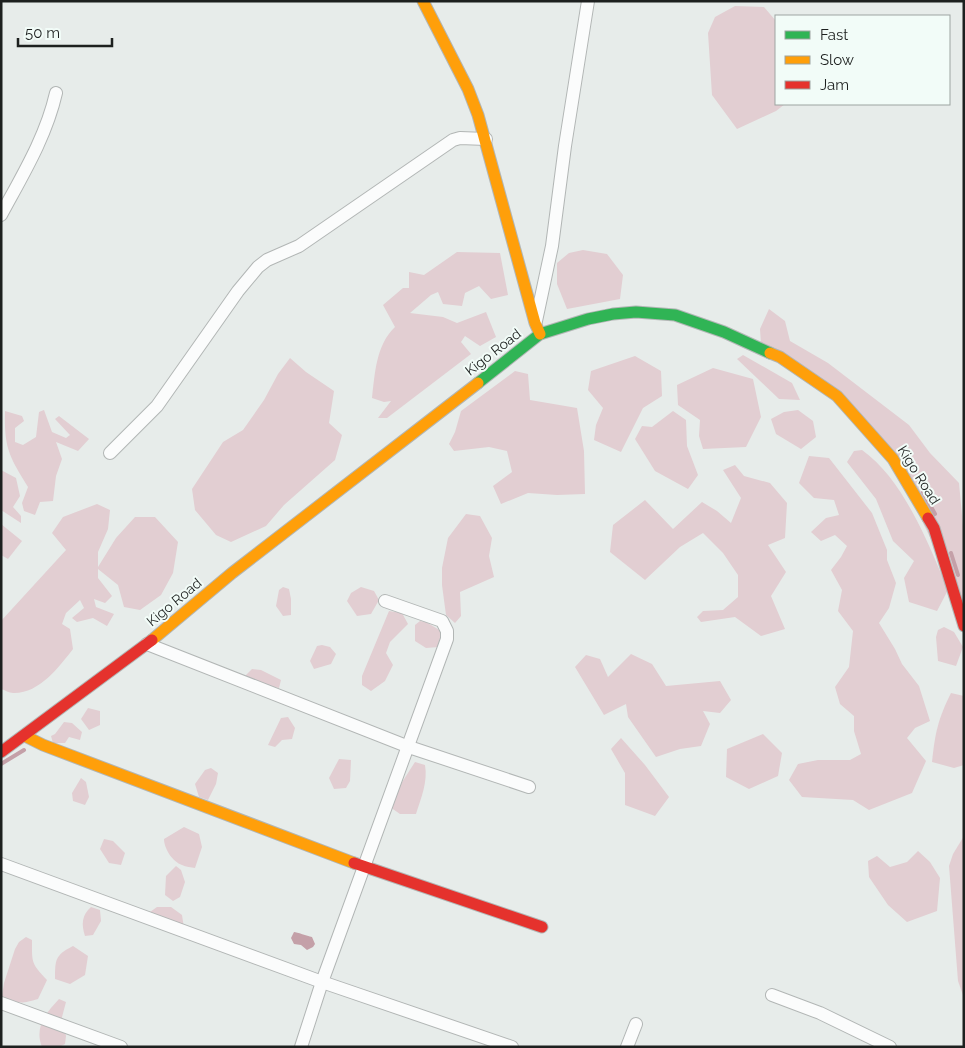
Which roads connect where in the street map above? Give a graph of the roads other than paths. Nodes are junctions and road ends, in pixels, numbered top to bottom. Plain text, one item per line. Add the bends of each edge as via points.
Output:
1 (423, 1) edge
2 (588, 1) edge
3 (56, 93) dead end
4 (486, 139) junction
5 (1, 215) edge
6 (537, 328) junction
7 (110, 454) dead end
8 (385, 601) dead end
9 (964, 626) edge
10 (147, 644) junction
11 (25, 736) junction
12 (409, 747) junction
13 (1, 752) edge
14 (529, 787) dead end
15 (1, 864) edge
16 (365, 867) junction
17 (542, 927) dead end
18 (322, 982) junction
19 (772, 995) dead end
20 (1, 1003) edge
21 (636, 1024) dead end
22 (122, 1047) edge
23 (301, 1047) edge
24 (512, 1047) edge
25 (627, 1047) edge
26 (890, 1047) edge

1 - 4 street via 468,89
2 - 6 street
3 - 5 street via 51,115
4 - 6 street
4 - 7 street via 453,140 298,246 258,267 157,406
6 - 9 street, Kigo Road via 613,314 636,312 675,316 724,332 780,357 837,396 894,459 934,528
6 - 10 street, Kigo Road via 398,446 232,573
8 - 12 street via 442,622 447,631 448,640
10 - 11 street, Kigo Road
10 - 12 street
11 - 13 street, Kigo Road
11 - 16 street
12 - 14 street
12 - 16 street
15 - 18 street
16 - 17 street
16 - 18 street
18 - 23 street
18 - 24 street
19 - 26 street via 820,1013
20 - 22 street
21 - 25 street

